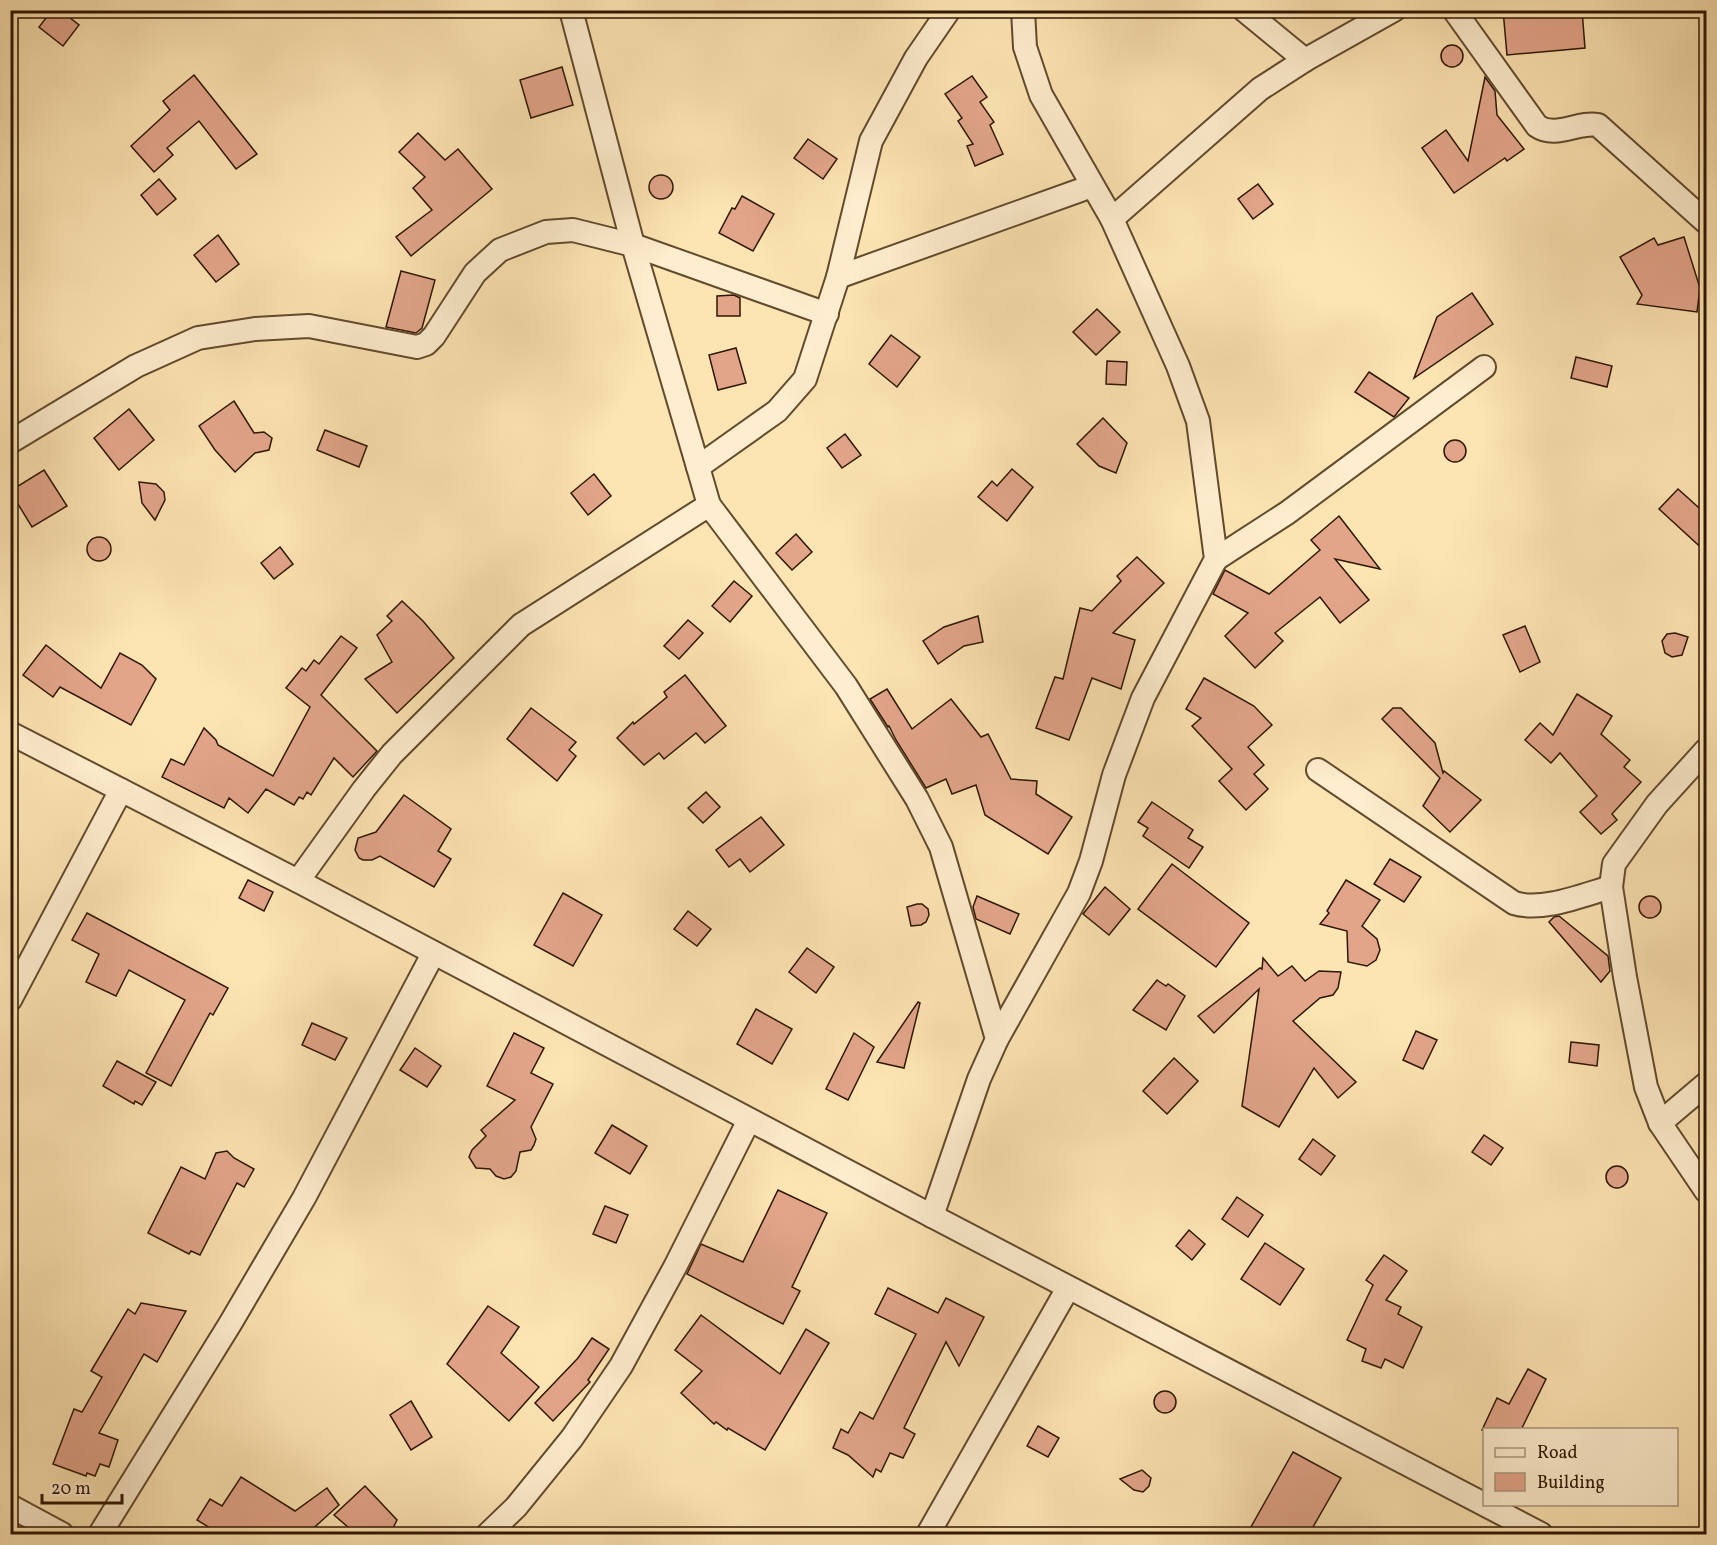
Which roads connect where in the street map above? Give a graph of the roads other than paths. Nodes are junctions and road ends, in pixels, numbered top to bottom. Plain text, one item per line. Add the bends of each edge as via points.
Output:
1 (571, 10) edge
2 (949, 10) edge
3 (1023, 10) edge
4 (1244, 10) edge
5 (1394, 10) edge
6 (1454, 10) edge
7 (1305, 60) junction
8 (1092, 186) junction
9 (1112, 219) junction
10 (1707, 222) edge
11 (633, 245) junction
12 (838, 277) junction
13 (827, 314) junction
14 (1484, 367) dead end
15 (10, 442) edge
16 (698, 467) junction
17 (709, 504) junction
18 (1216, 559) junction
19 (10, 733) edge
20 (1707, 750) edge
21 (1318, 770) dead end
22 (121, 790) junction
23 (298, 881) junction
24 (1611, 887) junction
25 (433, 954) junction
26 (10, 1000) edge
27 (997, 1039) junction
28 (1707, 1084) edge
29 (749, 1120) junction
30 (1660, 1124) junction
31 (1707, 1191) edge
32 (932, 1216) junction
33 (1068, 1287) junction
34 (1483, 1504) edge
35 (10, 1506) edge
36 (1487, 1506) edge
37 (62, 1534) edge
38 (100, 1534) edge
39 (489, 1534) edge
40 (928, 1534) edge
41 (1541, 1534) edge

1 - 11 street
2 - 12 street via 916,58 871,141
3 - 8 street via 1025,47 1041,95
4 - 7 street
5 - 7 street
6 - 10 street via 1537,126 1551,132 1598,124
7 - 9 street via 1260,89
8 - 9 street
8 - 12 street
9 - 18 street via 1178,366 1198,421
11 - 13 street
11 - 15 street via 573,230 546,232 500,250 475,273 434,336 417,347 309,326 198,338 136,366
11 - 16 street
12 - 13 street
13 - 16 street via 805,379 777,411
14 - 18 street via 1287,513
16 - 17 street
17 - 23 street via 521,625 392,754
17 - 27 street via 846,686 917,799 941,847
18 - 27 street via 1143,698 1114,775 1079,893
19 - 22 street
20 - 24 street via 1657,804 1614,864
21 - 24 street via 1514,903 1526,907 1543,905
22 - 23 street
22 - 26 street
23 - 25 street
24 - 30 street via 1646,1087
25 - 29 street
25 - 38 street via 304,1198
27 - 32 street via 979,1079
28 - 30 street
29 - 32 street
29 - 39 street via 621,1366 572,1438
30 - 31 street
32 - 33 street
33 - 34 street
33 - 40 street
35 - 37 street
36 - 41 street

